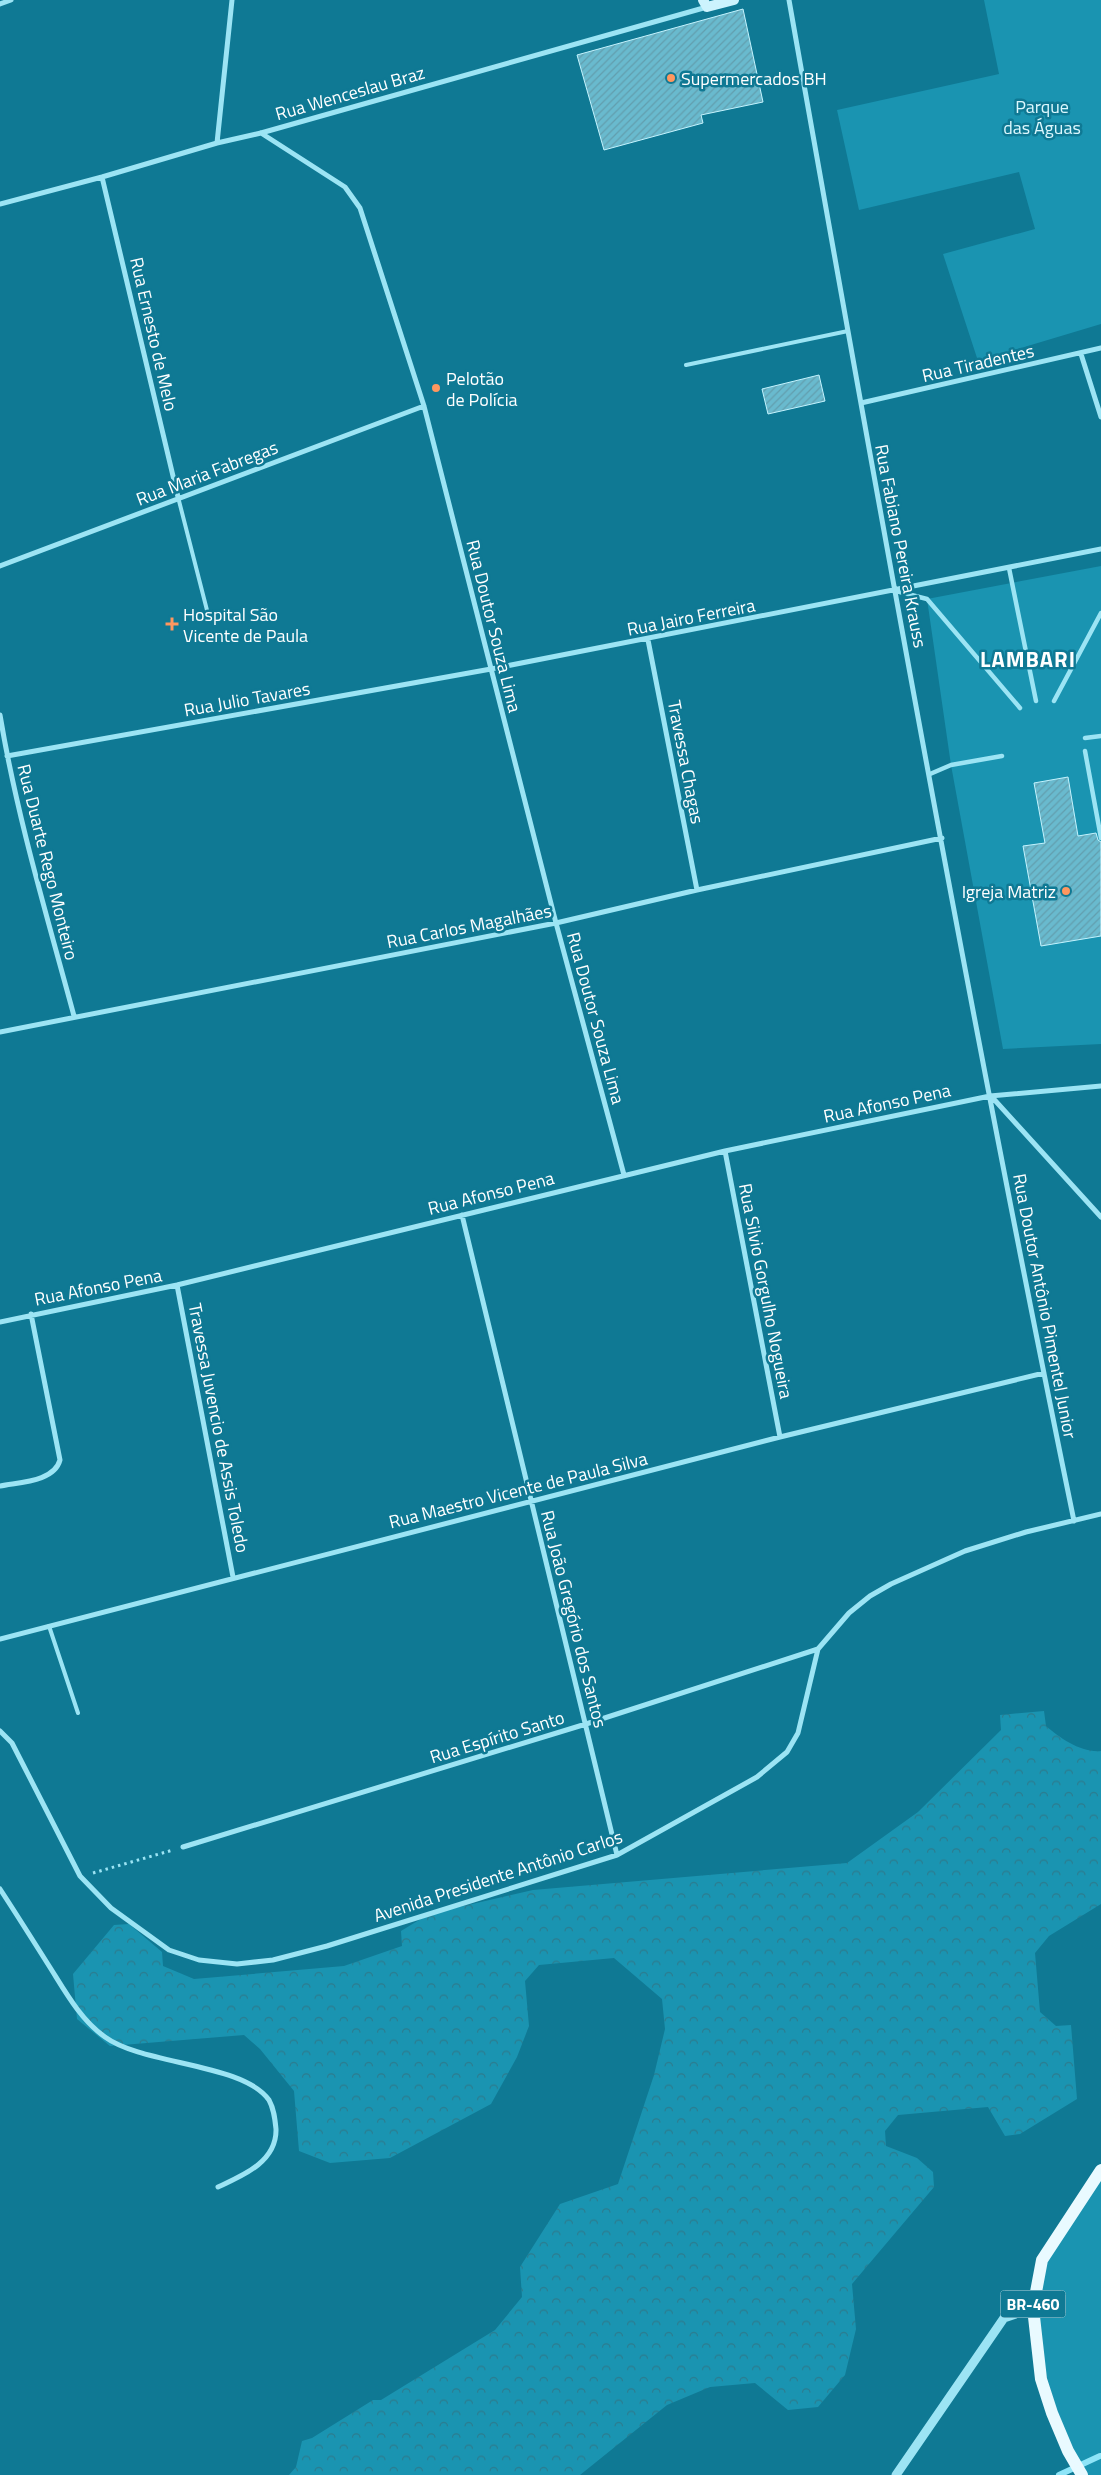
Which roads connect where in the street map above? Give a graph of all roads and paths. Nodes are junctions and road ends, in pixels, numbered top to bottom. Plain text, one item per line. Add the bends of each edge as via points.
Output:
1 (11, 0) edge
2 (232, 0) edge
3 (734, 0) edge
4 (789, 0) edge
5 (705, 3) edge
6 (0, 4) edge
7 (262, 133) junction
8 (217, 143) junction
9 (102, 177) junction
10 (0, 204) edge
11 (848, 330) junction
12 (1101, 348) edge
13 (1081, 354) junction
14 (686, 365) dead end
15 (861, 403) junction
16 (424, 406) junction
17 (1101, 417) edge
18 (178, 498) junction
19 (1101, 549) edge
20 (0, 566) edge
21 (1009, 568) junction
22 (896, 591) junction
23 (1101, 613) edge
24 (209, 618) dead end
25 (648, 640) junction
26 (491, 669) junction
27 (1036, 701) dead end
28 (1054, 701) dead end
29 (1020, 708) dead end
30 (0, 715) edge
31 (1101, 736) edge
32 (1085, 738) dead end
33 (1085, 751) dead end
34 (7, 756) junction
35 (1002, 756) dead end
36 (930, 774) junction
37 (942, 838) junction
38 (1101, 838) edge
39 (697, 890) junction
40 (556, 923) junction
41 (74, 1016) junction
42 (0, 1032) edge
43 (1101, 1086) edge
44 (990, 1096) junction
45 (725, 1151) junction
46 (624, 1175) junction
47 (462, 1215) junction
48 (1101, 1217) edge
49 (177, 1285) junction
50 (31, 1314) junction
51 (0, 1322) edge
52 (1044, 1373) junction
53 (780, 1437) junction
54 (0, 1486) edge
55 (532, 1501) junction
56 (1101, 1514) edge
57 (1074, 1521) junction
58 (233, 1577) junction
59 (48, 1626) junction
60 (0, 1639) edge
61 (818, 1649) junction
62 (78, 1713) dead end
63 (586, 1724) junction
64 (0, 1731) edge
65 (183, 1847) joint
66 (617, 1855) junction
67 (80, 1876) junction
68 (0, 1889) edge
69 (1101, 2170) edge
70 (218, 2187) dead end
71 (1032, 2308) junction
72 (896, 2475) edge
73 (1082, 2475) edge

1 - 6 street
2 - 8 street
3 - 5 main road
4 - 11 street, Rua Fabiano Pereira Krauss
5 - 7 street, Rua Wenceslau Braz
7 - 8 street, Rua Wenceslau Braz
7 - 16 street, Rua Doutor Souza Lima via 345,187 356,199
8 - 9 street, Rua Wenceslau Braz
9 - 10 street, Rua Wenceslau Braz
9 - 18 street, Rua Ernesto de Melo
11 - 14 lane
11 - 15 street, Rua Fabiano Pereira Krauss
12 - 13 street, Rua Tiradentes
13 - 15 street, Rua Tiradentes
13 - 17 street
15 - 22 street, Rua Fabiano Pereira Krauss
16 - 18 street, Rua Maria Fabregas
16 - 26 street, Rua Doutor Souza Lima
18 - 20 street, Rua Maria Fabregas
18 - 24 lane
19 - 21 street, Rua Jairo Ferreira
21 - 22 street, Rua Jairo Ferreira
21 - 27 street
22 - 25 street, Rua Jairo Ferreira
22 - 29 street via 926,599
22 - 36 street, Rua Fabiano Pereira Krauss
23 - 28 street
25 - 26 street, Rua Jairo Ferreira
25 - 39 street, Travessa Chagas
26 - 34 street, Rua Julio Tavares
26 - 40 street, Rua Doutor Souza Lima
30 - 34 street, Rua Duarte Rego Monteiro
31 - 32 street
33 - 38 street
34 - 41 street, Rua Duarte Rego Monteiro
35 - 36 street via 951,766
36 - 37 street, Rua Fabiano Pereira Krauss
37 - 39 street, Rua Carlos Magalhães
37 - 44 street, Rua Fabiano Pereira Krauss
39 - 40 street, Rua Carlos Magalhães
40 - 41 street, Rua Carlos Magalhães
40 - 46 street, Rua Doutor Souza Lima
41 - 42 street, Rua Carlos Magalhães
43 - 44 street, Rua Afonso Pena
44 - 45 street, Rua Afonso Pena
44 - 48 street
44 - 52 street, Rua Doutor Antônio Pimentel Junior
45 - 46 street, Rua Afonso Pena
45 - 53 street, Rua Silvio Gorgulho Nogueira
46 - 47 street, Rua Afonso Pena
47 - 49 street, Rua Afonso Pena
47 - 55 street, Rua João Gregório dos Santos
49 - 50 street, Rua Afonso Pena
49 - 58 street, Travessa Juvencio de Assis Toledo
50 - 51 street, Rua Afonso Pena
50 - 54 street via 60,1460 51,1474
52 - 53 street, Rua Maestro Vicente de Paula Silva
52 - 57 street, Rua Doutor Antônio Pimentel Junior
53 - 55 street, Rua Maestro Vicente de Paula Silva
55 - 58 street, Rua Maestro Vicente de Paula Silva
55 - 63 street, Rua João Gregório dos Santos
56 - 57 street, Avenida Presidente Antônio Carlos
57 - 61 street, Avenida Presidente Antônio Carlos via 965,1551 891,1584 849,1613
58 - 59 street, Rua Maestro Vicente de Paula Silva
59 - 60 street, Rua Maestro Vicente de Paula Silva
59 - 62 lane
61 - 63 street, Rua Espírito Santo
61 - 66 street, Avenida Presidente Antônio Carlos via 798,1732 787,1752 757,1777
63 - 65 street, Rua Espírito Santo
63 - 66 street, Rua João Gregório dos Santos
64 - 67 street, Avenida Presidente Antônio Carlos via 12,1743
65 - 67 path
66 - 67 street, Avenida Presidente Antônio Carlos via 326,1946 273,1960 237,1964 199,1960 170,1950 110,1908
68 - 70 street via 72,2002 88,2023 105,2037 137,2050 238,2078 256,2087 269,2100 275,2116 276,2134 268,2154 252,2171
69 - 71 main road, BR-460 via 1042,2260
71 - 72 street via 1004,2318
71 - 73 main road, BR-460 via 1040,2379 1068,2451

